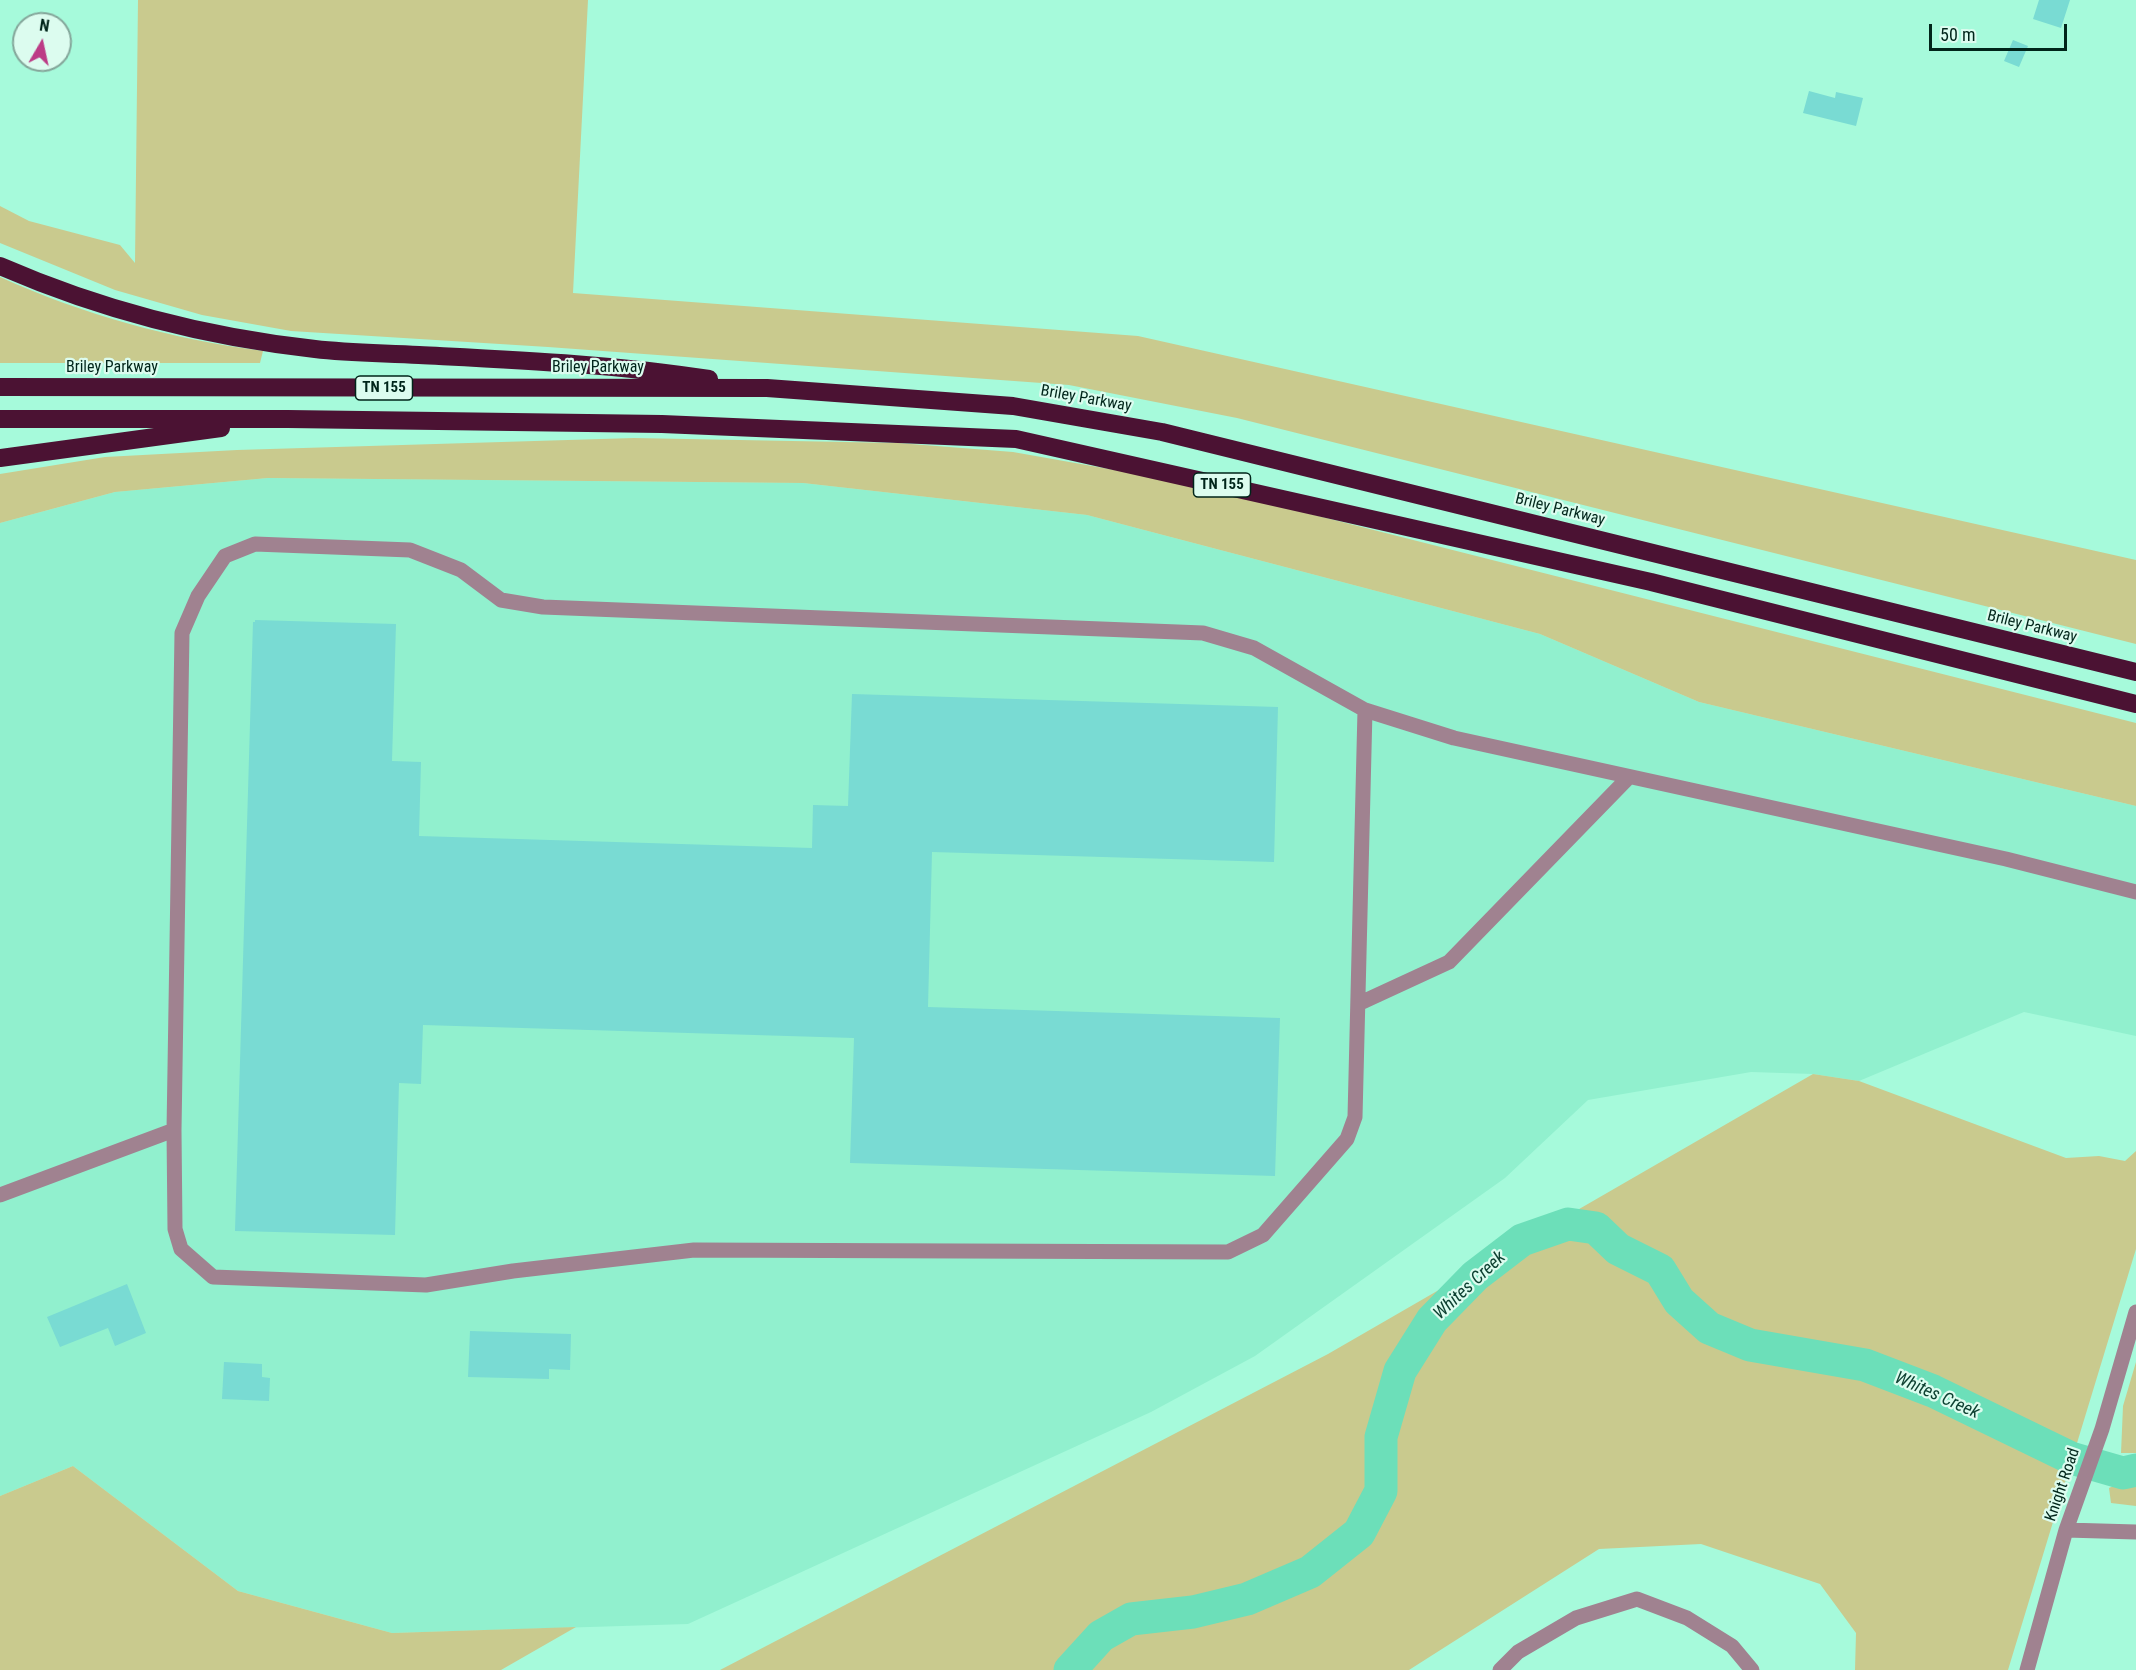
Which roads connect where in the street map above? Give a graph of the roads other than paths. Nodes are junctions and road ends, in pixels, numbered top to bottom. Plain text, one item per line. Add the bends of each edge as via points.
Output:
1 (0, 266) edge
2 (0, 387) edge
3 (767, 388) junction
4 (0, 418) edge
5 (288, 419) junction
6 (0, 458) edge
7 (2136, 672) edge
8 (2136, 704) edge
9 (1365, 710) junction
10 (1629, 777) junction
11 (2136, 892) edge
12 (1358, 1004) junction
13 (174, 1130) junction
14 (0, 1195) edge
15 (2136, 1312) edge
16 (2066, 1530) junction
17 (2136, 1532) edge
18 (1500, 1670) edge
19 (1752, 1670) edge
20 (2027, 1670) edge

1 - 3 highway via 103,306 210,334 316,349 659,371
2 - 3 highway, Briley Parkway / TN 155
3 - 7 highway, Briley Parkway / TN 155 via 1013,406 1162,432
4 - 5 highway, TN 155
5 - 6 highway
5 - 8 highway, TN 155 via 662,424 1016,439 1651,582
9 - 10 street via 1454,738
9 - 12 street
9 - 13 street via 1254,648 1203,633 543,607 501,600 461,570 410,550 255,544 225,556 198,596 182,633
10 - 11 street via 2006,859
10 - 12 street via 1449,962
12 - 13 street via 1355,1117 1347,1138 1263,1235 1228,1252 694,1250 426,1285 213,1278 181,1249 175,1229
13 - 14 street
15 - 16 street, Knight Road via 2102,1429
16 - 17 street
16 - 20 street, Knight Road
18 - 19 street via 1518,1652 1576,1618 1637,1599 1687,1618 1732,1646

